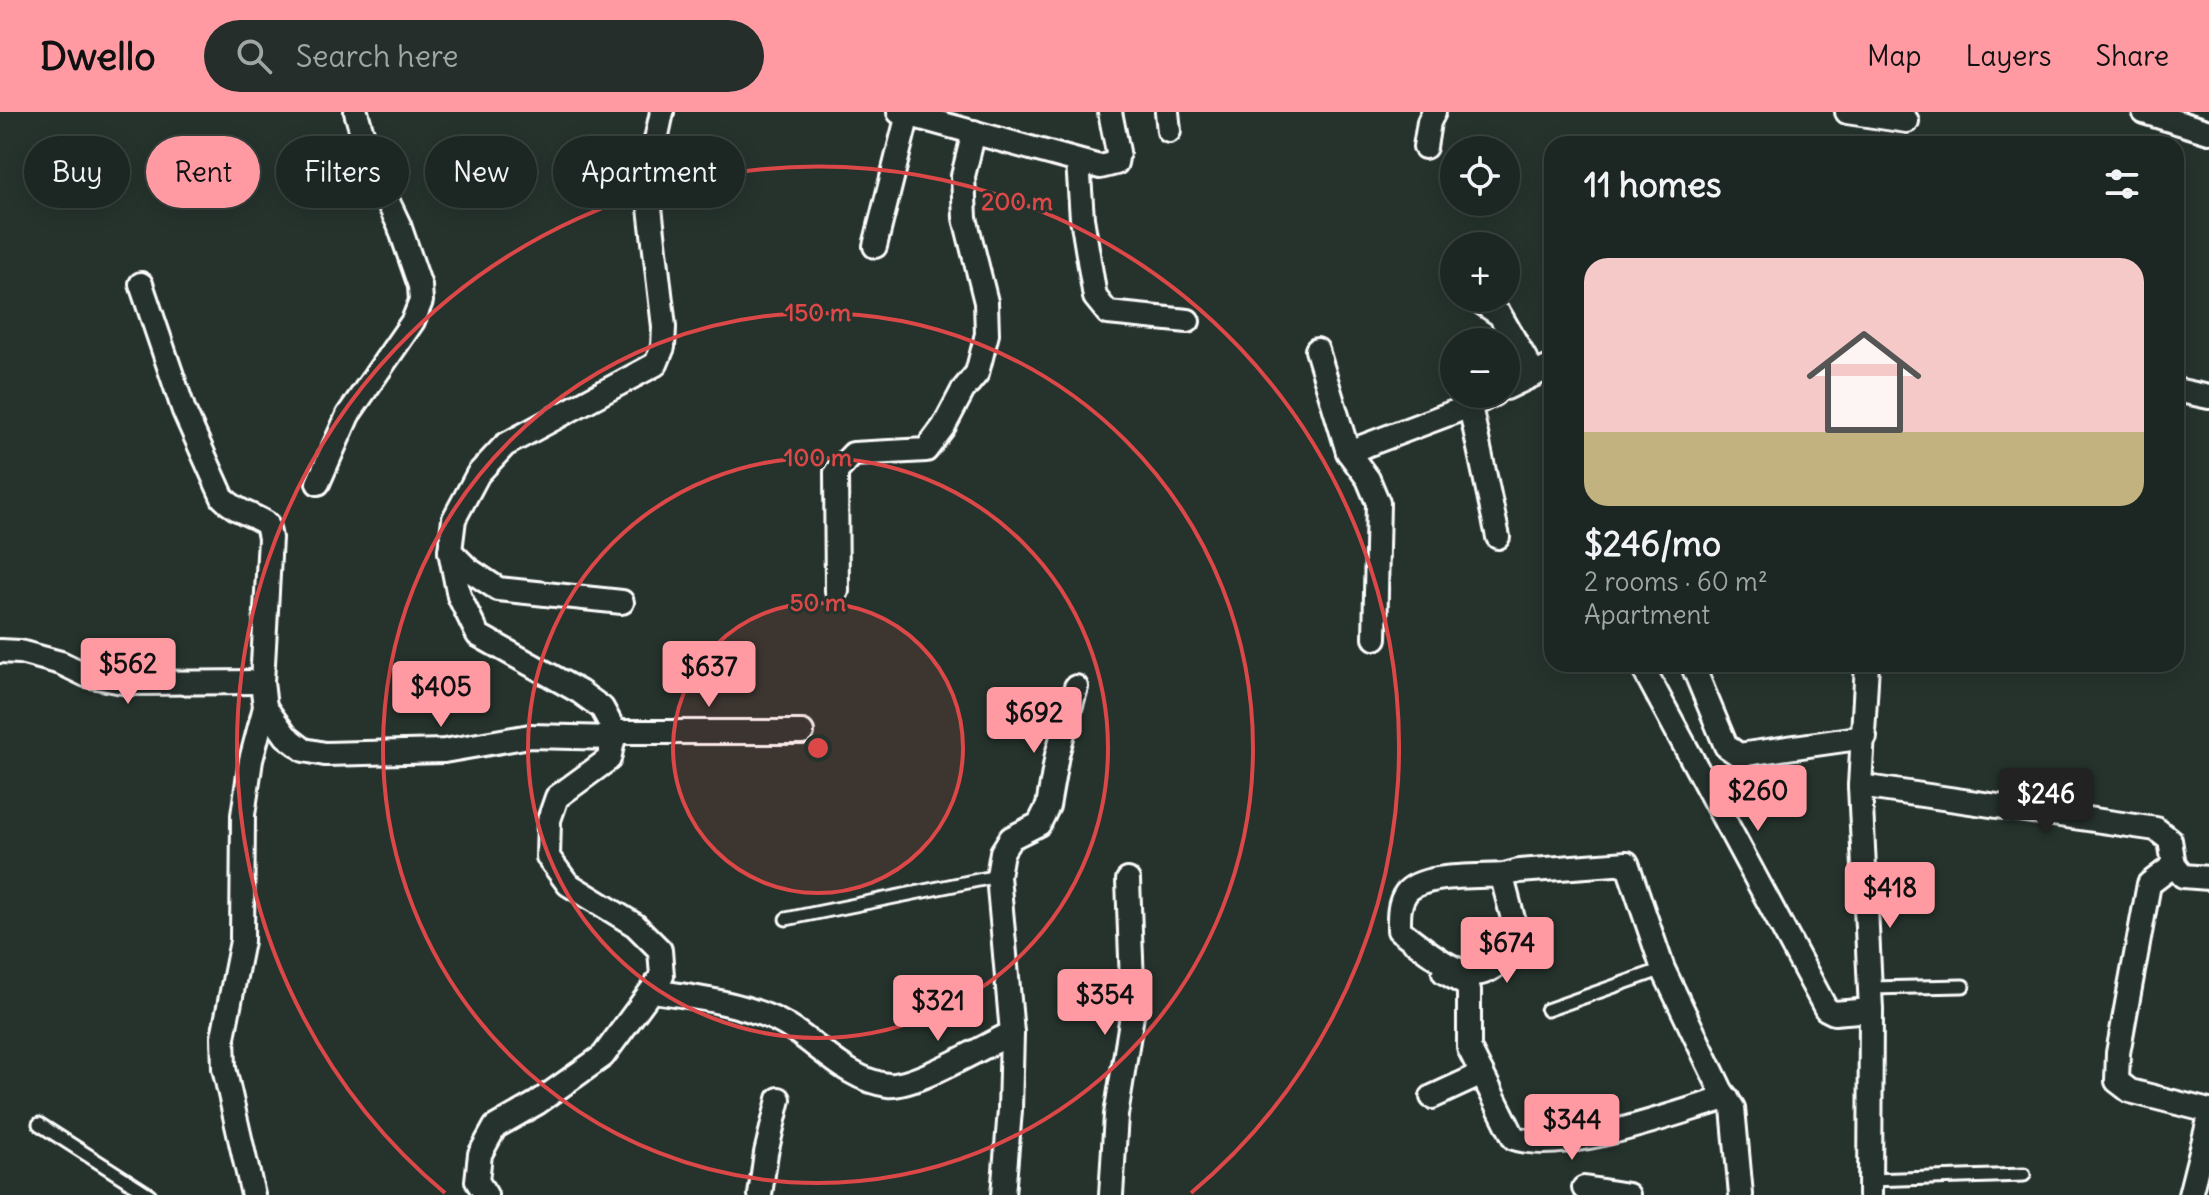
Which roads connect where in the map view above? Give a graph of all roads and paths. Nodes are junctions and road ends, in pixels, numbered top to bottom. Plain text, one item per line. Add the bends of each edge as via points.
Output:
1 (356, 112) edge
2 (662, 112) edge
3 (1110, 112) edge
4 (1434, 112) edge
5 (1847, 112) edge
6 (2144, 112) edge
7 (904, 113) edge
8 (1907, 117) edge
9 (974, 132) junction
10 (2209, 132) edge
11 (1425, 147) dead end
12 (1078, 162) junction
13 (875, 246) dead end
14 (141, 284) dead end
15 (1496, 312) edge
16 (1188, 321) dead end
17 (1317, 350) dead end
18 (1543, 370) edge
19 (1520, 381) edge
20 (2184, 392) edge
21 (2209, 397) edge
22 (1465, 408) edge
23 (1470, 408) edge
24 (1348, 452) junction
25 (318, 483) dead end
26 (1498, 537) dead end
27 (450, 551) junction
28 (837, 591) dead end
29 (622, 602) dead end
30 (1375, 638) dead end
31 (0, 651) edge
32 (1645, 672) edge
33 (1695, 672) edge
34 (1867, 672) edge
35 (262, 682) junction
36 (1076, 687) dead end
37 (265, 707) junction
38 (802, 732) dead end
39 (614, 735) junction
40 (1865, 737) junction
41 (1860, 786) junction
42 (2174, 865) junction
43 (1504, 875) junction
44 (998, 876) junction
45 (2209, 878) edge
46 (1128, 880) dead end
47 (786, 919) dead end
48 (1403, 949) dead end
49 (1663, 969) junction
50 (1963, 986) dead end
51 (653, 991) junction
52 (1871, 999) junction
53 (1547, 1010) dead end
54 (1012, 1033) junction
55 (1482, 1074) junction
56 (1432, 1097) dead end
57 (1727, 1098) junction
58 (779, 1099) dead end
59 (2209, 1111) edge
60 (2209, 1120) edge
61 (39, 1124) dead end
62 (2024, 1175) dead end
63 (1870, 1187) edge
64 (1584, 1188) dead end
65 (150, 1195) edge
66 (253, 1195) edge
67 (486, 1195) edge
68 (760, 1195) edge
69 (1003, 1195) edge
70 (1111, 1195) edge
71 (1628, 1195) edge
72 (1741, 1195) edge
73 (2190, 1195) edge

1 - 25 street via 421,301 413,321 348,415
2 - 27 street via 647,182 664,327 656,364 505,445 478,474 454,519
3 - 12 street via 1116,163 1100,167
4 - 11 street
5 - 8 street
6 - 10 street
7 - 9 street
7 - 13 street
9 - 12 street
9 - 28 street via 963,176 965,218 986,302 987,334 977,373 926,450 853,454 836,472
12 - 16 street via 1095,297 1108,313
14 - 35 street via 184,411 223,498 267,524
15 - 18 street
17 - 24 street
18 - 19 street
20 - 21 street
22 - 24 street
23 - 26 street
24 - 30 street via 1378,503
27 - 29 street via 498,589
27 - 39 street via 459,596 478,635 602,708
31 - 35 street via 128,683
32 - 52 street via 1826,1009 1834,1013
33 - 40 street via 1726,746 1739,755
34 - 40 street
35 - 37 street
36 - 44 street via 1048,806 1039,824 1011,838
37 - 39 street via 286,736 304,750 325,754 444,751 530,736
37 - 66 street via 243,815 242,941 223,1037 224,1068
38 - 39 street
39 - 51 street via 609,759 557,797 549,820 548,857 568,884 635,925 660,950 662,976
40 - 41 street
41 - 42 street via 2156,829 2170,840
41 - 52 street
42 - 45 street via 2183,876
42 - 59 street via 2149,884 2117,1081 2130,1091
43 - 43 street via 1422,882 1406,894 1399,930 1460,972 1492,968 1513,951 1516,930
43 - 49 street via 1627,863
44 - 47 lane
44 - 54 street
46 - 70 street via 1133,1009 1116,1115
48 - 55 street via 1469,990 1469,1048
49 - 53 lane
49 - 57 street
50 - 52 lane
51 - 54 street via 713,1000 774,1019 866,1079 890,1085 924,1076
51 - 67 street via 603,1056 495,1127 480,1154 477,1181
52 - 63 street
54 - 69 street
55 - 56 street
55 - 57 street via 1514,1138 1529,1143 1609,1132
57 - 72 street via 1733,1108
58 - 68 street
60 - 73 street
61 - 65 lane
62 - 63 lane
64 - 71 street

